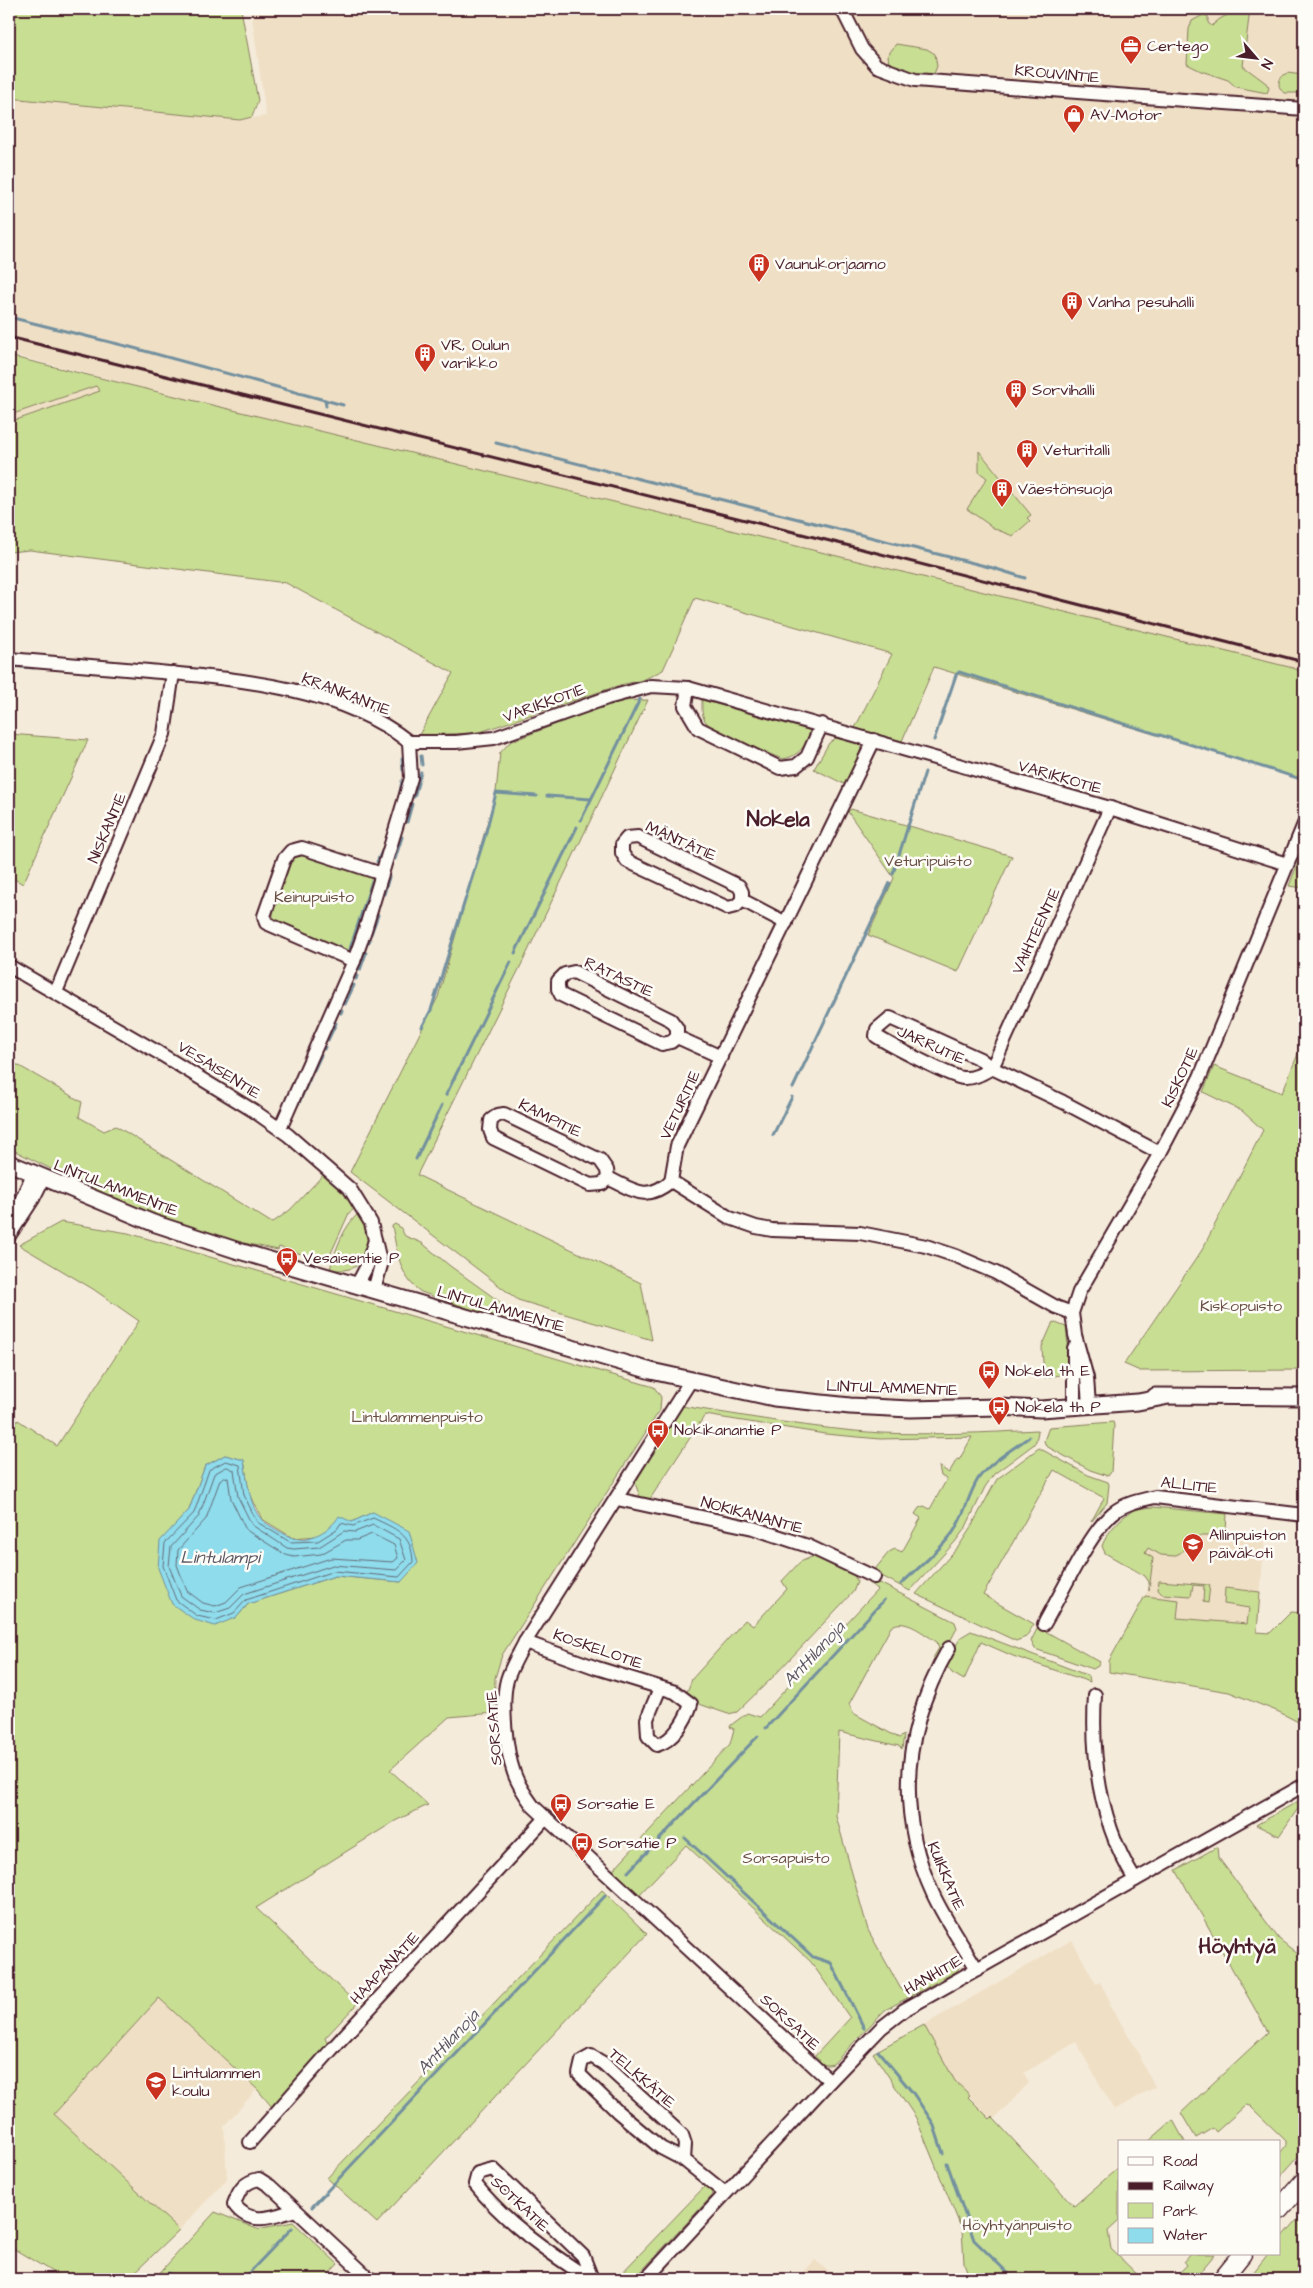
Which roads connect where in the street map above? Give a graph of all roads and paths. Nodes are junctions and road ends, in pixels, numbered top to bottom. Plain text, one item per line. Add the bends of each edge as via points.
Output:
1 (842, 9) edge
2 (1304, 110) edge
3 (9, 659) edge
4 (173, 673) junction
5 (688, 688) junction
6 (822, 724) junction
7 (874, 740) junction
8 (408, 742) junction
9 (1110, 808) junction
10 (1304, 824) edge
11 (1287, 864) junction
12 (382, 874) junction
13 (742, 900) junction
14 (786, 923) junction
15 (354, 960) junction
16 (9, 966) edge
17 (56, 992) junction
18 (676, 1037) junction
19 (721, 1058) junction
20 (992, 1068) junction
21 (279, 1128) junction
22 (1160, 1153) junction
23 (9, 1163) edge
24 (38, 1176) junction
25 (608, 1178) junction
26 (671, 1182) junction
27 (9, 1227) edge
28 (9, 1236) edge
29 (375, 1240) junction
30 (357, 1285) junction
31 (374, 1290) junction
32 (1072, 1313) junction
33 (691, 1380) junction
34 (1304, 1397) edge
35 (1081, 1401) junction
36 (617, 1499) junction
37 (1304, 1515) edge
38 (874, 1577) dead end
39 (1044, 1624) dead end
40 (525, 1642) junction
41 (950, 1648) dead end
42 (660, 1688) dead end
43 (1095, 1695) dead end
44 (1304, 1786) edge
45 (546, 1818) junction
46 (1135, 1880) junction
47 (976, 1969) junction
48 (830, 2081) junction
49 (250, 2142) dead end
50 (684, 2160) junction
51 (1304, 2181) edge
52 (725, 2193) junction
53 (1280, 2209) edge
54 (295, 2210) dead end
55 (1240, 2256) edge
56 (654, 2277) edge
57 (370, 2279) edge
58 (591, 2279) edge
59 (1222, 2279) edge

1 - 2 street, KROUVINTIE via 862,49 877,66 915,80
3 - 4 street, KRANKANTIE
4 - 8 street, KRANKANTIE via 256,682 310,694 383,725
4 - 17 street, NISKANTIE via 164,734
5 - 6 street, VARIKKOTIE
5 - 6 street via 686,706 698,728 780,768 796,766 807,757
5 - 8 street, VARIKKOTIE via 651,686 494,738
6 - 7 street, VARIKKOTIE
7 - 9 street, VARIKKOTIE
7 - 14 street, VETURITIE
8 - 12 street via 412,778
9 - 11 street, VARIKKOTIE
9 - 20 street, VAIHTEENTIE
10 - 11 street, KISKOTIE
11 - 22 street, KISKOTIE via 1200,1076
12 - 15 street
12 - 15 street via 302,848 291,850 284,859 264,916 266,923
13 - 13 street, MÄNTÄTIE via 728,908 627,861 622,844 627,838 638,836 739,886
13 - 14 street, MÄNTÄTIE
14 - 19 street, VETURITIE
15 - 21 street
16 - 17 street, VESAISENTIE
17 - 21 street, VESAISENTIE
18 - 18 street, RATASTIE via 662,1044 561,995 558,981 565,974 574,972 671,1020 677,1028
18 - 19 street
19 - 26 street, VETURITIE via 677,1146
20 - 20 street, JARRUTIE via 980,1059 890,1018 877,1029 876,1036 888,1045 962,1078 978,1076
20 - 22 street, JARRUTIE
21 - 29 street, VESAISENTIE via 350,1189 371,1223
22 - 32 street, KISKOTIE via 1079,1292
23 - 24 street, LINTULAMMENTIE
24 - 27 street
24 - 28 street via 33,1199
24 - 30 street, LINTULAMMENTIE via 153,1222
25 - 25 street, KAMPITIE via 602,1184 590,1185 493,1138 491,1120 504,1114 600,1160
25 - 26 street via 648,1194
26 - 32 street via 730,1218 756,1227 860,1233 926,1246 996,1273
29 - 30 street
29 - 31 street, VESAISENTIE via 380,1264
30 - 31 street, LINTULAMMENTIE
31 - 33 street, LINTULAMMENTIE via 629,1365
32 - 35 street, KISKOTIE via 1087,1378
33 - 35 street, LINTULAMMENTIE via 774,1398 850,1406 910,1409 999,1407 1040,1399
33 - 36 street, SORSATIE
34 - 35 street, LINTULAMMENTIE via 1116,1394
36 - 38 street, NOKIKANANTIE via 753,1528 808,1546
36 - 40 street, SORSATIE
37 - 39 street, ALLITIE via 1155,1497 1133,1502 1113,1513 1098,1530
40 - 42 street, KOSKELOTIE
40 - 45 street, SORSATIE via 507,1682 510,1760 519,1785
41 - 47 street, KUIKKATIE via 930,1684 913,1735 908,1777 909,1811 914,1842 930,1887
43 - 46 street via 1094,1738 1107,1818 1118,1850
44 - 46 street, HANHITIE
45 - 48 street, SORSATIE
45 - 49 street, HAAPANATIE
46 - 47 street, HANHITIE
47 - 48 street, HANHITIE via 904,2010
48 - 52 street, HANHITIE
50 - 50 street, TELKKÄTIE via 661,2148 618,2112 579,2074 582,2061 590,2056 603,2063 682,2135
50 - 52 street, TELKKÄTIE
51 - 53 main road
52 - 56 street, HANHITIE
54 - 57 street
55 - 59 main road
58 - 58 street, SOTKATIE via 583,2256 493,2169 478,2173 475,2184 484,2196 546,2251

